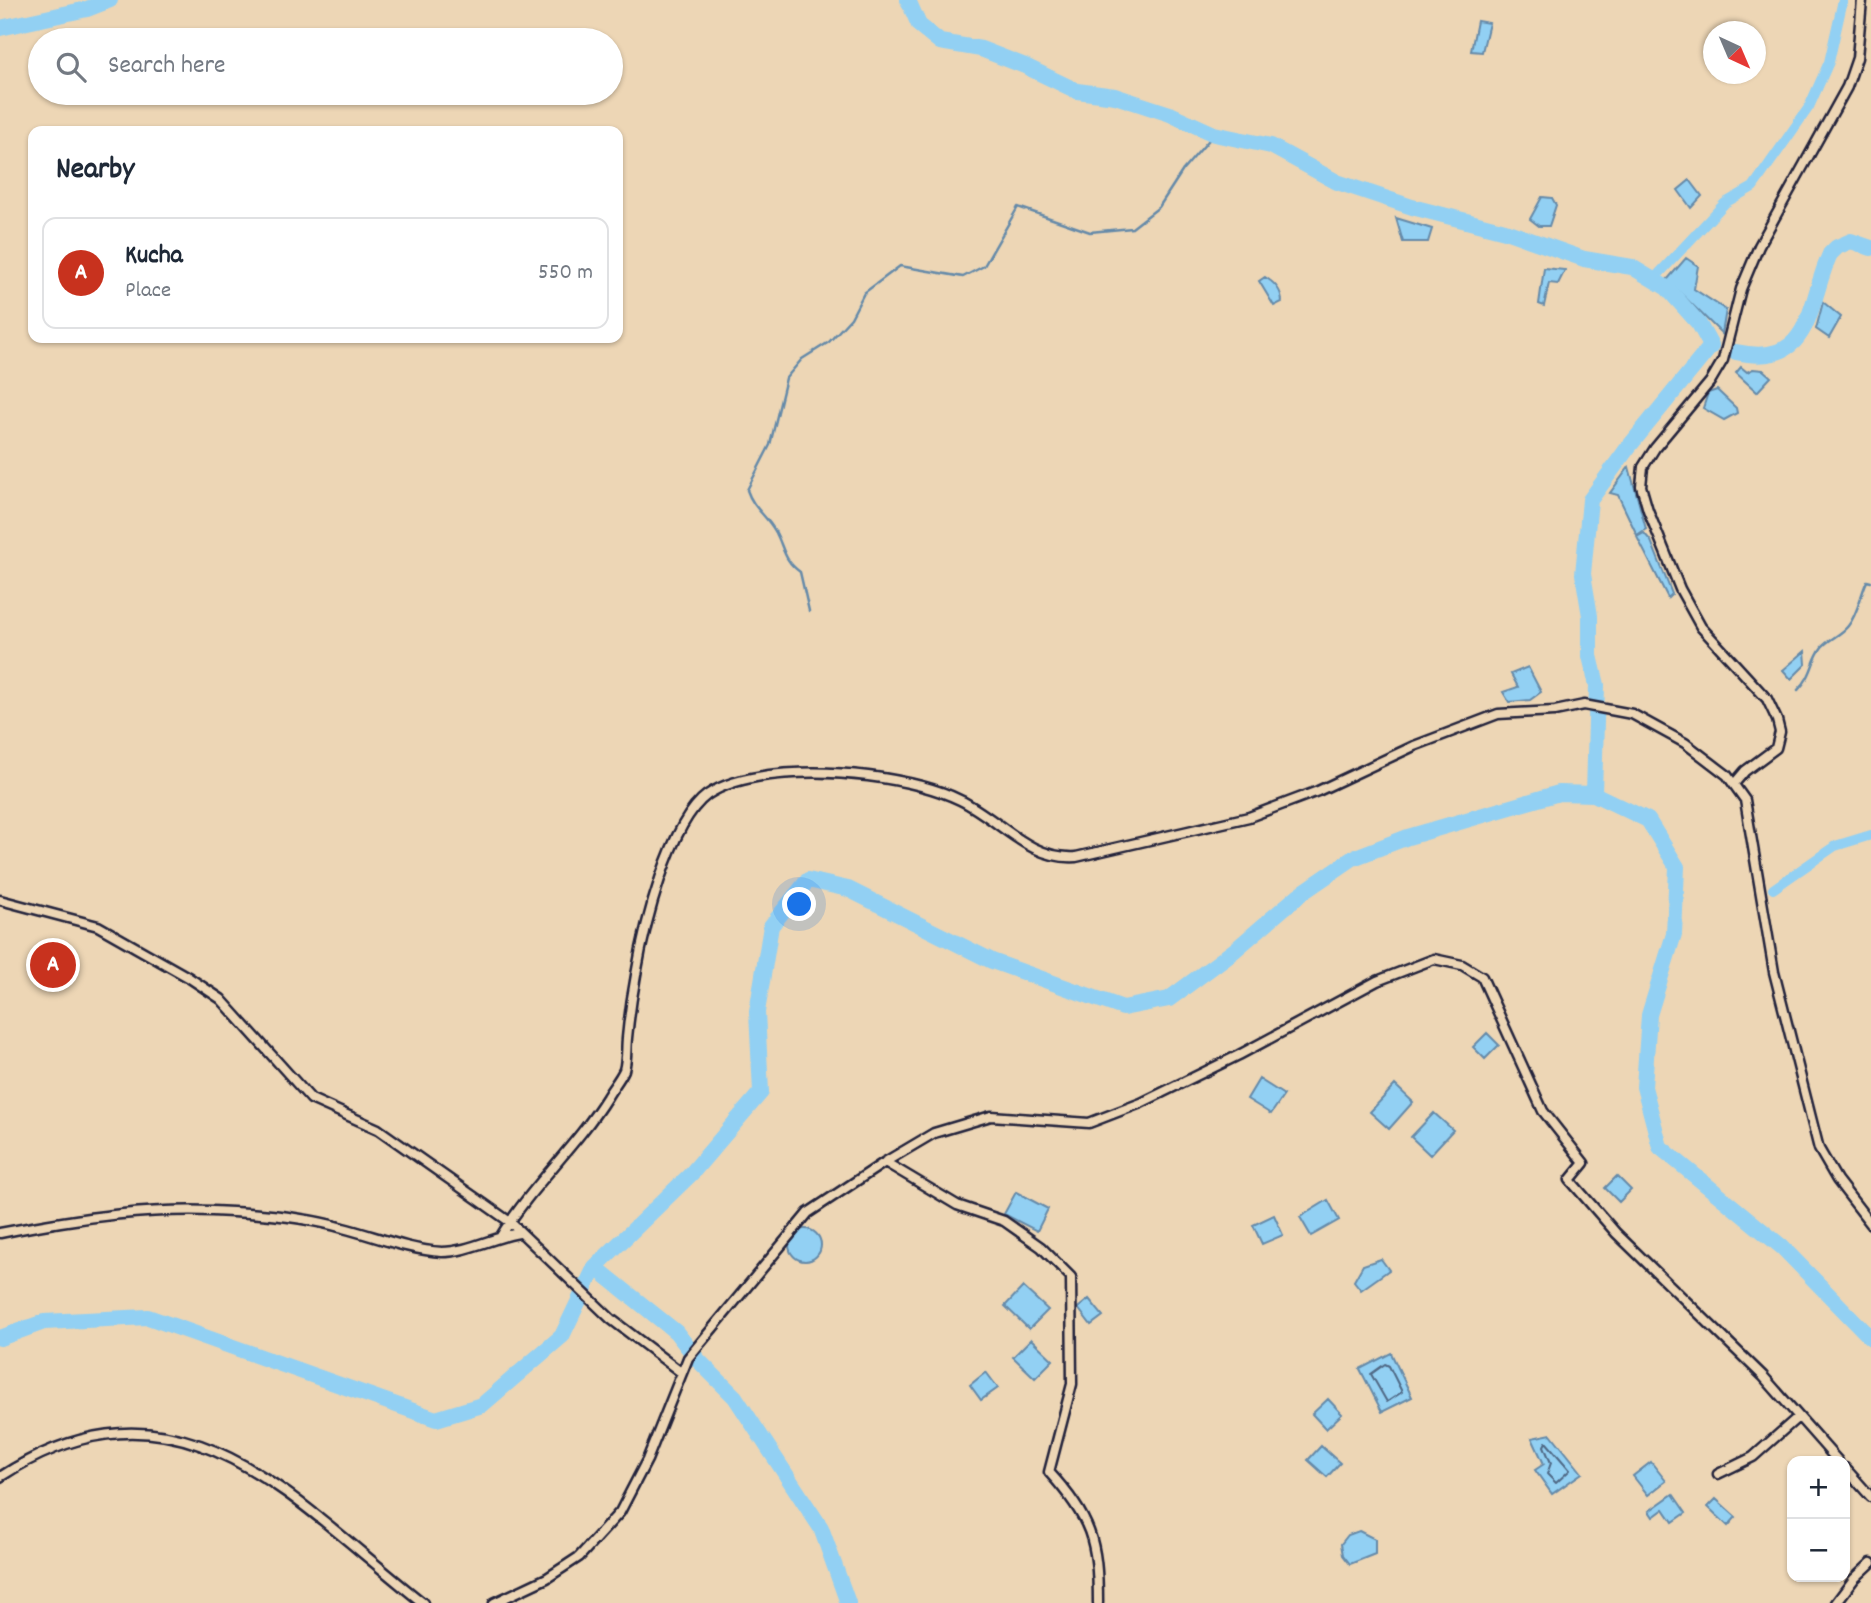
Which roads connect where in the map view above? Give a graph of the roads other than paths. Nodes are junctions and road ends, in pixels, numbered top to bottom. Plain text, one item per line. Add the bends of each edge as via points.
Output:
1 (1861, 0) edge
2 (1734, 785) junction
3 (0, 900) edge
4 (884, 1162) junction
5 (510, 1222) junction
6 (1871, 1224) edge
7 (0, 1233) edge
8 (519, 1233) junction
9 (501, 1236) junction
10 (682, 1373) junction
11 (1798, 1417) junction
12 (1834, 1456) edge
13 (1718, 1474) dead end
14 (1850, 1474) edge
15 (0, 1477) edge
16 (1871, 1497) edge
17 (1871, 1563) edge
18 (423, 1603) edge
19 (495, 1603) edge
20 (1098, 1603) edge
21 (1836, 1603) edge

1 - 2 street via 1857,58 1847,87 1759,246 1741,289 1723,360 1643,467 1644,498 1679,589 1701,627 1766,699 1777,720 1776,748
2 - 5 street via 1685,743 1632,714 1584,705 1498,715 1392,754 1318,791 1249,817 1076,857 1036,851 962,801 937,790 864,775 740,780 705,797 675,838 636,972 624,1069 578,1138
2 - 6 street via 1745,800 1774,972 1819,1149
3 - 5 street via 98,926 188,977 221,999 311,1099 378,1129
4 - 10 street via 808,1213 688,1357
4 - 11 street via 934,1133 991,1116 1089,1122 1142,1103 1377,981 1434,959 1462,965 1482,977 1544,1111 1584,1163 1570,1180 1616,1233 1763,1376
4 - 20 street via 957,1205 1003,1220 1041,1247 1071,1277 1072,1384 1049,1472 1090,1525 1098,1568
5 - 8 street
5 - 9 street
7 - 9 street via 115,1213 164,1210 286,1217 445,1252
8 - 9 street
8 - 10 street via 611,1319
10 - 19 street via 620,1512 579,1557
11 - 12 street
11 - 13 street via 1753,1457
14 - 16 street
15 - 18 street via 67,1442 104,1433 157,1432 196,1443 266,1478
17 - 21 street

